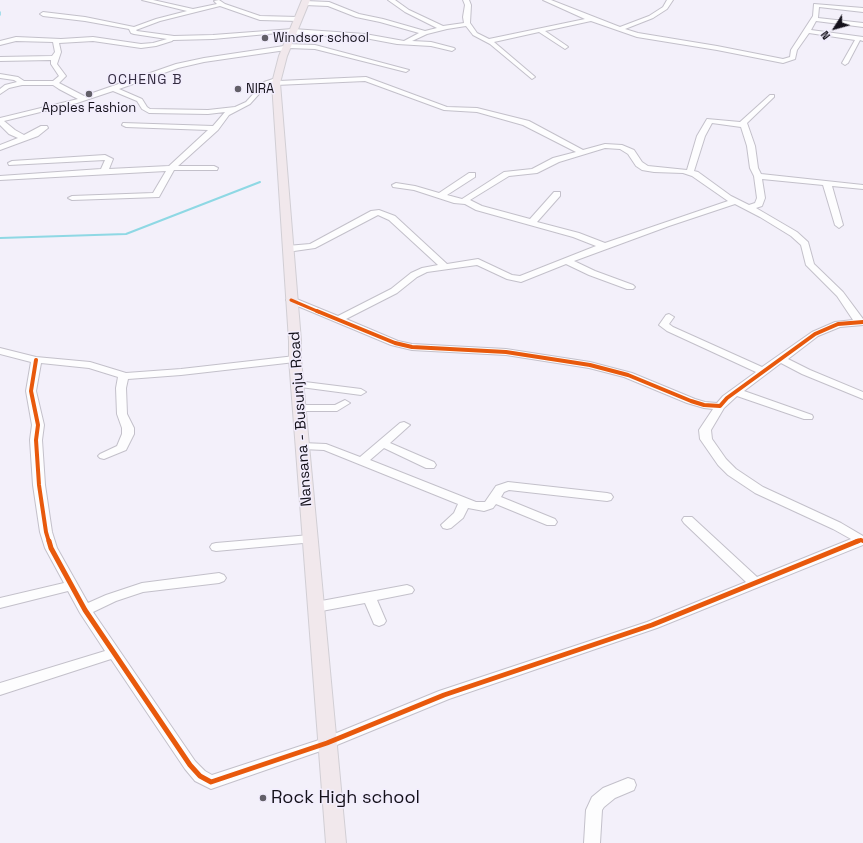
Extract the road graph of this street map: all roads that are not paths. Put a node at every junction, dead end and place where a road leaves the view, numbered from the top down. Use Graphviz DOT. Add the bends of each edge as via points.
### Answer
graph roads {
  1 [pos="145,0"];
  2 [pos="215,0"];
  3 [pos="391,0"];
  4 [pos="466,0"];
  5 [pos="546,0"];
  6 [pos="670,0"];
  7 [pos="306,2"];
  8 [pos="222,4"];
  9 [pos="193,10"];
  10 [pos="863,10"];
  11 [pos="43,14"];
  12 [pos="591,19"];
  13 [pos="814,19"];
  14 [pos="468,24"];
  15 [pos="296,25"];
  16 [pos="863,25"];
  17 [pos="442,28"];
  18 [pos="133,29"];
  19 [pos="620,29"];
  20 [pos="539,30"];
  21 [pos="806,31"];
  22 [pos="425,33"];
  23 [pos="174,38"];
  24 [pos="861,39"];
  25 [pos="56,41"];
  26 [pos="488,41"];
  27 [pos="406,42"];
  28 [pos="0,43"];
  29 [pos="286,47"];
  30 [pos="565,47"];
  31 [pos="400,48"];
  32 [pos="452,49"];
  33 [pos="55,58"];
  34 [pos="0,59"];
  35 [pos="845,63"];
  36 [pos="406,70"];
  37 [pos="0,76"];
  38 [pos="532,77"];
  39 [pos="276,82"];
  40 [pos="22,83"];
  41 [pos="55,83"];
  42 [pos="112,88"];
  43 [pos="0,92"];
  44 [pos="772,96"];
  45 [pos="84,99"];
  46 [pos="233,109"];
  47 [pos="0,120"];
  48 [pos="126,125"];
  49 [pos="743,125"];
  50 [pos="44,128"];
  51 [pos="215,128"];
  52 [pos="24,138"];
  53 [pos="0,148"];
  54 [pos="584,153"];
  55 [pos="12,163"];
  56 [pos="171,168"];
  57 [pos="214,168"];
  58 [pos="104,171"];
  59 [pos="690,172"];
  60 [pos="472,175"];
  61 [pos="758,176"];
  62 [pos="0,178"];
  63 [pos="422,182"];
  64 [pos="827,184"];
  65 [pos="396,185"];
  66 [pos="863,187"];
  67 [pos="415,188"];
  68 [pos="557,194"];
  69 [pos="440,196"];
  70 [pos="72,198"];
  71 [pos="467,202"];
  72 [pos="734,202"];
  73 [pos="749,208"];
  74 [pos="532,222"];
  75 [pos="839,225"];
  76 [pos="604,246"];
  77 [pos="287,249"];
  78 [pos="567,262"];
  79 [pos="444,266"];
  80 [pos="630,288"];
  81 [pos="291,300"];
  82 [pos="669,317"];
  83 [pos="338,320"];
  84 [pos="860,322"];
  85 [pos="0,352"];
  86 [pos="295,359"];
  87 [pos="781,359"];
  88 [pos="36,360"];
  89 [pos="764,372"];
  90 [pos="123,376"];
  91 [pos="297,384"];
  92 [pos="361,392"];
  93 [pos="737,392"];
  94 [pos="863,396"];
  95 [pos="346,403"];
  96 [pos="720,406"];
  97 [pos="299,408"];
  98 [pos="808,417"];
  99 [pos="404,425"];
  100 [pos="382,443"];
  101 [pos="302,446"];
  102 [pos="104,456"];
  103 [pos="362,461"];
  104 [pos="430,465"];
  105 [pos="607,497"];
  106 [pos="494,499"];
  107 [pos="465,503"];
  108 [pos="688,520"];
  109 [pos="551,522"];
  110 [pos="447,525"];
  111 [pos="310,539"];
  112 [pos="862,540"];
  113 [pos="216,547"];
  114 [pos="220,578"];
  115 [pos="755,583"];
  116 [pos="71,586"];
  117 [pos="407,590"];
  118 [pos="369,597"];
  119 [pos="0,603"];
  120 [pos="316,607"];
  121 [pos="85,610"];
  122 [pos="379,621"];
  123 [pos="114,653"];
  124 [pos="0,689"];
  125 [pos="327,743"];
  126 [pos="628,785"];
  127 [pos="336,843"];
  128 [pos="592,843"];
  1 -- 9 [label="street"];
  2 -- 8 [label="street"];
  3 -- 17 [label="street"];
  4 -- 14 [label="street"];
  5 -- 12 [label="street"];
  6 -- 19 [label="street" via="665,8 651,17"];
  7 -- 15 [label="main road, Nansana - Busunju Road"];
  7 -- 22 [label="street" via="329,4 358,16"];
  8 -- 9 [label="street"];
  8 -- 15 [label="street" via="260,18"];
  9 -- 18 [label="street"];
  10 -- 13 [label="street" via="818,5"];
  11 -- 18 [label="street"];
  12 -- 19 [label="street"];
  12 -- 20 [label="street"];
  13 -- 16 [label="street"];
  13 -- 21 [label="street"];
  14 -- 17 [label="street"];
  14 -- 26 [label="street" via="475,34"];
  15 -- 23 [label="street" via="213,38"];
  15 -- 27 [label="street"];
  15 -- 29 [label="main road, Nansana - Busunju Road"];
  17 -- 22 [label="street"];
  18 -- 23 [label="street" via="136,33"];
  19 -- 21 [label="street" via="650,38 783,61 793,58 794,50"];
  20 -- 26 [label="street"];
  20 -- 30 [label="street"];
  21 -- 24 [label="street"];
  22 -- 27 [label="street"];
  23 -- 25 [label="street" via="154,45 141,46 93,39"];
  24 -- 35 [label="street"];
  25 -- 28 [label="street" via="16,39"];
  25 -- 33 [label="street" via="58,50"];
  26 -- 38 [label="street"];
  27 -- 31 [label="street"];
  27 -- 32 [label="street"];
  29 -- 36 [label="street" via="316,47"];
  29 -- 39 [label="main road, Nansana - Busunju Road"];
  29 -- 42 [label="street" via="176,66"];
  33 -- 34 [label="street"];
  33 -- 41 [label="street" via="55,67 63,76"];
  37 -- 40 [label="street" via="16,78"];
  39 -- 46 [label="street" via="266,83 248,103"];
  39 -- 54 [label="street" via="366,79 446,109 477,110 526,123"];
  39 -- 77 [label="main road, Nansana - Busunju Road"];
  40 -- 41 [label="street"];
  40 -- 43 [label="street" via="7,86"];
  41 -- 45 [label="street"];
  42 -- 45 [label="street"];
  42 -- 46 [label="street" via="140,100 144,109 149,110 208,112"];
  44 -- 49 [label="street"];
  45 -- 47 [label="street"];
  46 -- 51 [label="street"];
  47 -- 52 [label="street" via="12,132"];
  48 -- 51 [label="street"];
  49 -- 59 [label="street" via="709,122 700,136"];
  49 -- 61 [label="street"];
  50 -- 52 [label="street"];
  51 -- 56 [label="street"];
  52 -- 53 [label="street"];
  54 -- 59 [label="street" via="605,146 620,146 629,151 645,168"];
  54 -- 71 [label="street" via="556,160 534,171 507,174 467,198"];
  55 -- 58 [label="street" via="106,157 109,158"];
  56 -- 57 [label="street"];
  56 -- 58 [label="street"];
  56 -- 70 [label="street" via="156,195"];
  58 -- 62 [label="street"];
  59 -- 72 [label="street"];
  60 -- 69 [label="street"];
  61 -- 64 [label="street"];
  61 -- 73 [label="street" via="761,198 759,204"];
  63 -- 67 [label="street"];
  64 -- 66 [label="street"];
  64 -- 75 [label="street"];
  65 -- 67 [label="street"];
  67 -- 69 [label="street"];
  68 -- 74 [label="street"];
  69 -- 71 [label="street"];
  71 -- 74 [label="street" via="476,207"];
  72 -- 73 [label="street"];
  72 -- 76 [label="street"];
  73 -- 84 [label="street" via="801,240 807,247 810,265 840,294"];
  74 -- 76 [label="street"];
  76 -- 78 [label="street"];
  77 -- 79 [label="street" via="312,246 374,212 392,218"];
  77 -- 81 [label="main road, Nansana - Busunju Road"];
  78 -- 79 [label="street" via="531,276 515,279 481,262"];
  78 -- 80 [label="street"];
  79 -- 83 [label="street" via="414,275 394,291"];
  81 -- 83 [label="street"];
  81 -- 86 [label="main road, Nansana - Busunju Road"];
  82 -- 89 [label="street" via="664,325 670,329"];
  83 -- 96 [label="street" via="412,347 506,352 603,368 691,401"];
  84 -- 87 [label="street" via="828,327"];
  85 -- 88 [label="street"];
  86 -- 90 [label="street"];
  86 -- 91 [label="main road, Nansana - Busunju Road"];
  87 -- 89 [label="street"];
  87 -- 94 [label="street"];
  88 -- 90 [label="street" via="90,365"];
  88 -- 116 [label="street" via="30,391 36,414 42,506 51,548"];
  89 -- 93 [label="street"];
  90 -- 102 [label="street" via="122,414 128,434 122,448"];
  91 -- 92 [label="street"];
  91 -- 97 [label="main road, Nansana - Busunju Road"];
  93 -- 96 [label="street"];
  93 -- 98 [label="street"];
  95 -- 97 [label="street" via="336,408"];
  96 -- 112 [label="street" via="705,430 706,440 732,472 759,490"];
  97 -- 101 [label="main road, Nansana - Busunju Road"];
  99 -- 100 [label="street"];
  100 -- 103 [label="street"];
  100 -- 104 [label="street"];
  101 -- 103 [label="street" via="326,447"];
  101 -- 111 [label="main road, Nansana - Busunju Road"];
  103 -- 107 [label="street"];
  105 -- 106 [label="street" via="508,486 500,489"];
  106 -- 107 [label="street" via="484,507"];
  106 -- 109 [label="street"];
  107 -- 110 [label="street" via="459,515"];
  108 -- 115 [label="street"];
  111 -- 113 [label="street"];
  111 -- 120 [label="main road, Nansana - Busunju Road"];
  112 -- 115 [label="street"];
  114 -- 121 [label="street" via="142,588"];
  115 -- 125 [label="street" via="652,624 444,695"];
  116 -- 119 [label="street"];
  116 -- 121 [label="street"];
  117 -- 118 [label="street"];
  118 -- 120 [label="street"];
  118 -- 122 [label="street"];
  120 -- 125 [label="main road, Nansana - Busunju Road"];
  121 -- 123 [label="street"];
  123 -- 124 [label="street"];
  123 -- 125 [label="street" via="190,765 200,776 211,782"];
  125 -- 127 [label="main road, Nansana - Busunju Road"];
  126 -- 128 [label="street" via="609,793 598,802 594,810"];
}
